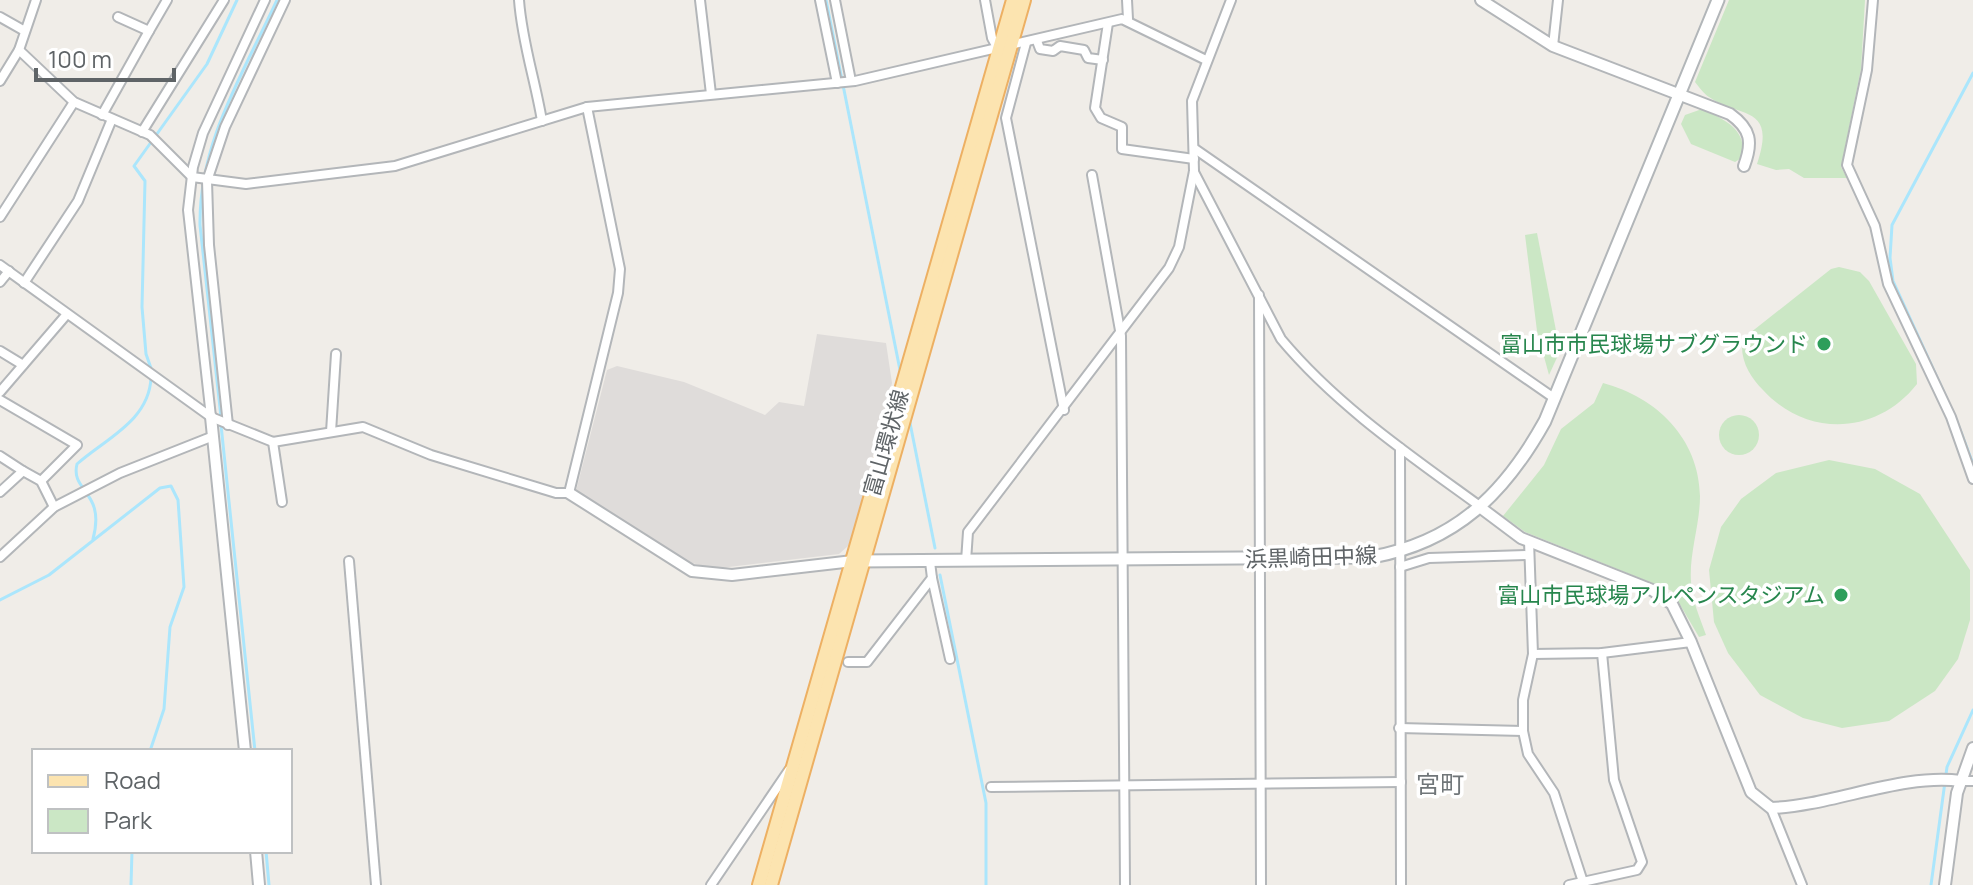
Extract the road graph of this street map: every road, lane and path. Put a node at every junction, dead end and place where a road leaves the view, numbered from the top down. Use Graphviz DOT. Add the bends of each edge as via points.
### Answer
graph roads {
  1 [pos="36,0"];
  2 [pos="167,0"];
  3 [pos="224,0"];
  4 [pos="265,0"];
  5 [pos="285,0"];
  6 [pos="519,0"];
  7 [pos="700,0"];
  8 [pos="820,0"];
  9 [pos="835,0"];
  10 [pos="985,0"];
  11 [pos="1013,0"];
  12 [pos="1024,0"];
  13 [pos="1127,0"];
  14 [pos="1231,0"];
  15 [pos="1481,0"];
  16 [pos="1558,0"];
  17 [pos="1718,0"];
  18 [pos="1873,0"];
  19 [pos="0,17"];
  20 [pos="118,17"];
  21 [pos="1128,19"];
  22 [pos="1108,23"];
  23 [pos="23,30"];
  24 [pos="149,31"];
  25 [pos="1037,41"];
  26 [pos="1026,43"];
  27 [pos="1553,46"];
  28 [pos="1004,49"];
  29 [pos="19,50"];
  30 [pos="1103,60"];
  31 [pos="1206,60"];
  32 [pos="0,81"];
  33 [pos="851,81"];
  34 [pos="837,83"];
  35 [pos="711,94"];
  36 [pos="1679,94"];
  37 [pos="74,102"];
  38 [pos="587,107"];
  39 [pos="102,115"];
  40 [pos="112,119"];
  41 [pos="542,121"];
  42 [pos="142,132"];
  43 [pos="1195,154"];
  44 [pos="1744,166"];
  45 [pos="1194,171"];
  46 [pos="1092,175"];
  47 [pos="192,177"];
  48 [pos="207,181"];
  49 [pos="0,217"];
  50 [pos="0,265"];
  51 [pos="9,271"];
  52 [pos="0,282"];
  53 [pos="24,283"];
  54 [pos="1259,295"];
  55 [pos="67,314"];
  56 [pos="1121,336"];
  57 [pos="0,351"];
  58 [pos="336,354"];
  59 [pos="23,365"];
  60 [pos="0,392"];
  61 [pos="1554,398"];
  62 [pos="0,400"];
  63 [pos="1064,410"];
  64 [pos="211,417"];
  65 [pos="228,425"];
  66 [pos="331,432"];
  67 [pos="211,437"];
  68 [pos="273,442"];
  69 [pos="1400,448"];
  70 [pos="0,456"];
  71 [pos="23,471"];
  72 [pos="1973,479"];
  73 [pos="41,481"];
  74 [pos="0,492"];
  75 [pos="569,493"];
  76 [pos="282,502"];
  77 [pos="54,507"];
  78 [pos="1481,508"];
  79 [pos="1529,541"];
  80 [pos="1399,552"];
  81 [pos="1529,555"];
  82 [pos="0,557"];
  83 [pos="1259,559"];
  84 [pos="1123,560"];
  85 [pos="349,561"];
  86 [pos="858,561"];
  87 [pos="966,561"];
  88 [pos="930,562"];
  89 [pos="1400,567"];
  90 [pos="932,578"];
  91 [pos="1691,642"];
  92 [pos="1602,653"];
  93 [pos="1533,654"];
  94 [pos="950,659"];
  95 [pos="848,662"];
  96 [pos="1399,728"];
  97 [pos="1523,731"];
  98 [pos="1973,748"];
  99 [pos="245,749"];
  100 [pos="794,763"];
  101 [pos="1961,781"];
  102 [pos="1973,781"];
  103 [pos="1401,782"];
  104 [pos="1261,785"];
  105 [pos="991,787"];
  106 [pos="1123,788"];
  107 [pos="1771,808"];
  108 [pos="256,853"];
  109 [pos="1583,883"];
  110 [pos="259,885"];
  111 [pos="376,885"];
  112 [pos="711,885"];
  113 [pos="759,885"];
  114 [pos="771,885"];
  115 [pos="1125,885"];
  116 [pos="1261,885"];
  117 [pos="1401,885"];
  118 [pos="1569,885"];
  119 [pos="1802,885"];
  120 [pos="1945,885"];
  1 -- 23 [label="street"];
  2 -- 24 [label="street"];
  3 -- 42 [label="street"];
  4 -- 47 [label="street" via="203,133"];
  5 -- 48 [label="street" via="225,127"];
  6 -- 41 [label="street" via="522,43"];
  7 -- 35 [label="street"];
  8 -- 34 [label="street"];
  9 -- 33 [label="street"];
  10 -- 28 [label="street" via="992,38"];
  11 -- 28 [label="main road, 富山環状線"];
  12 -- 28 [label="main road, 富山環状線"];
  13 -- 21 [label="street"];
  14 -- 31 [label="street"];
  15 -- 27 [label="street"];
  16 -- 27 [label="street"];
  17 -- 36 [label="main road, 浜黒崎田中線"];
  18 -- 72 [label="street" via="1867,70 1847,165 1875,226 1888,284 1951,417"];
  19 -- 23 [label="street"];
  20 -- 24 [label="street"];
  21 -- 22 [label="street"];
  21 -- 31 [label="street"];
  22 -- 25 [label="street"];
  22 -- 30 [label="street"];
  23 -- 29 [label="street"];
  24 -- 39 [label="street"];
  25 -- 26 [label="street"];
  25 -- 30 [label="street" via="1040,49 1084,50 1088,58"];
  26 -- 28 [label="street"];
  26 -- 63 [label="street" via="1006,118"];
  27 -- 36 [label="street"];
  28 -- 33 [label="street"];
  28 -- 86 [label="main road, 富山環状線"];
  29 -- 32 [label="street"];
  29 -- 37 [label="street"];
  30 -- 43 [label="street" via="1095,108 1101,118 1122,127 1122,149"];
  31 -- 43 [label="street" via="1192,101"];
  33 -- 34 [label="street"];
  34 -- 35 [label="street"];
  35 -- 38 [label="street"];
  36 -- 44 [label="street" via="1744,124 1750,136"];
  36 -- 61 [label="main road, 浜黒崎田中線"];
  37 -- 39 [label="street"];
  37 -- 49 [label="street"];
  38 -- 41 [label="street"];
  38 -- 75 [label="street" via="620,269"];
  39 -- 40 [label="street"];
  40 -- 42 [label="street"];
  40 -- 53 [label="street" via="78,201"];
  41 -- 48 [label="street" via="395,166 246,184"];
  42 -- 47 [label="street"];
  43 -- 45 [label="street"];
  43 -- 61 [label="street"];
  45 -- 54 [label="street"];
  45 -- 56 [label="street" via="1179,247 1160,284"];
  46 -- 56 [label="street"];
  47 -- 48 [label="street"];
  47 -- 64 [label="street" via="188,210"];
  48 -- 65 [label="street"];
  50 -- 51 [label="street"];
  51 -- 52 [label="street"];
  51 -- 53 [label="street"];
  53 -- 55 [label="street"];
  54 -- 69 [label="street" via="1281,339 1301,362"];
  54 -- 83 [label="street"];
  55 -- 59 [label="street"];
  55 -- 64 [label="street"];
  56 -- 63 [label="street"];
  56 -- 84 [label="street"];
  57 -- 59 [label="street"];
  58 -- 66 [label="street"];
  59 -- 60 [label="street"];
  61 -- 78 [label="main road, 浜黒崎田中線" via="1525,459"];
  62 -- 73 [label="street" via="77,445"];
  63 -- 87 [label="street" via="968,532"];
  64 -- 65 [label="street"];
  64 -- 67 [label="street"];
  65 -- 68 [label="street"];
  66 -- 68 [label="street"];
  66 -- 75 [label="street" via="363,427 431,455"];
  67 -- 77 [label="street" via="120,473"];
  67 -- 99 [label="street"];
  68 -- 76 [label="street"];
  69 -- 78 [label="street"];
  69 -- 80 [label="street"];
  70 -- 71 [label="street"];
  71 -- 73 [label="street"];
  71 -- 74 [label="street"];
  73 -- 77 [label="street"];
  75 -- 86 [label="street" via="692,571 732,575"];
  77 -- 82 [label="street"];
  78 -- 79 [label="street"];
  78 -- 80 [label="main road, 浜黒崎田中線"];
  79 -- 81 [label="street"];
  79 -- 91 [label="street" via="1665,598"];
  80 -- 83 [label="main road, 浜黒崎田中線"];
  80 -- 89 [label="street"];
  81 -- 89 [label="street" via="1429,558"];
  81 -- 93 [label="street"];
  83 -- 84 [label="main road, 浜黒崎田中線"];
  83 -- 104 [label="street"];
  84 -- 87 [label="main road, 浜黒崎田中線"];
  84 -- 106 [label="street"];
  85 -- 111 [label="street"];
  86 -- 88 [label="main road, 浜黒崎田中線"];
  86 -- 100 [label="main road, 富山環状線"];
  86 -- 114 [label="main road, 富山環状線"];
  87 -- 88 [label="main road, 浜黒崎田中線"];
  88 -- 90 [label="street"];
  89 -- 96 [label="street"];
  90 -- 94 [label="street"];
  90 -- 95 [label="street" via="867,662"];
  91 -- 92 [label="street"];
  91 -- 107 [label="street" via="1751,792"];
  92 -- 93 [label="street"];
  92 -- 109 [label="street" via="1614,780 1642,862 1637,870"];
  93 -- 97 [label="street"];
  96 -- 97 [label="street"];
  96 -- 103 [label="street"];
  97 -- 109 [label="street" via="1528,754 1554,793"];
  98 -- 101 [label="street"];
  100 -- 112 [label="street"];
  100 -- 113 [label="main road, 富山環状線"];
  101 -- 102 [label="street"];
  101 -- 107 [label="street" via="1940,779"];
  101 -- 120 [label="street"];
  103 -- 104 [label="street"];
  103 -- 117 [label="street"];
  104 -- 106 [label="street"];
  104 -- 116 [label="street"];
  105 -- 106 [label="street"];
  106 -- 115 [label="street"];
  107 -- 119 [label="street"];
  108 -- 110 [label="street"];
  109 -- 118 [label="street"];
}
